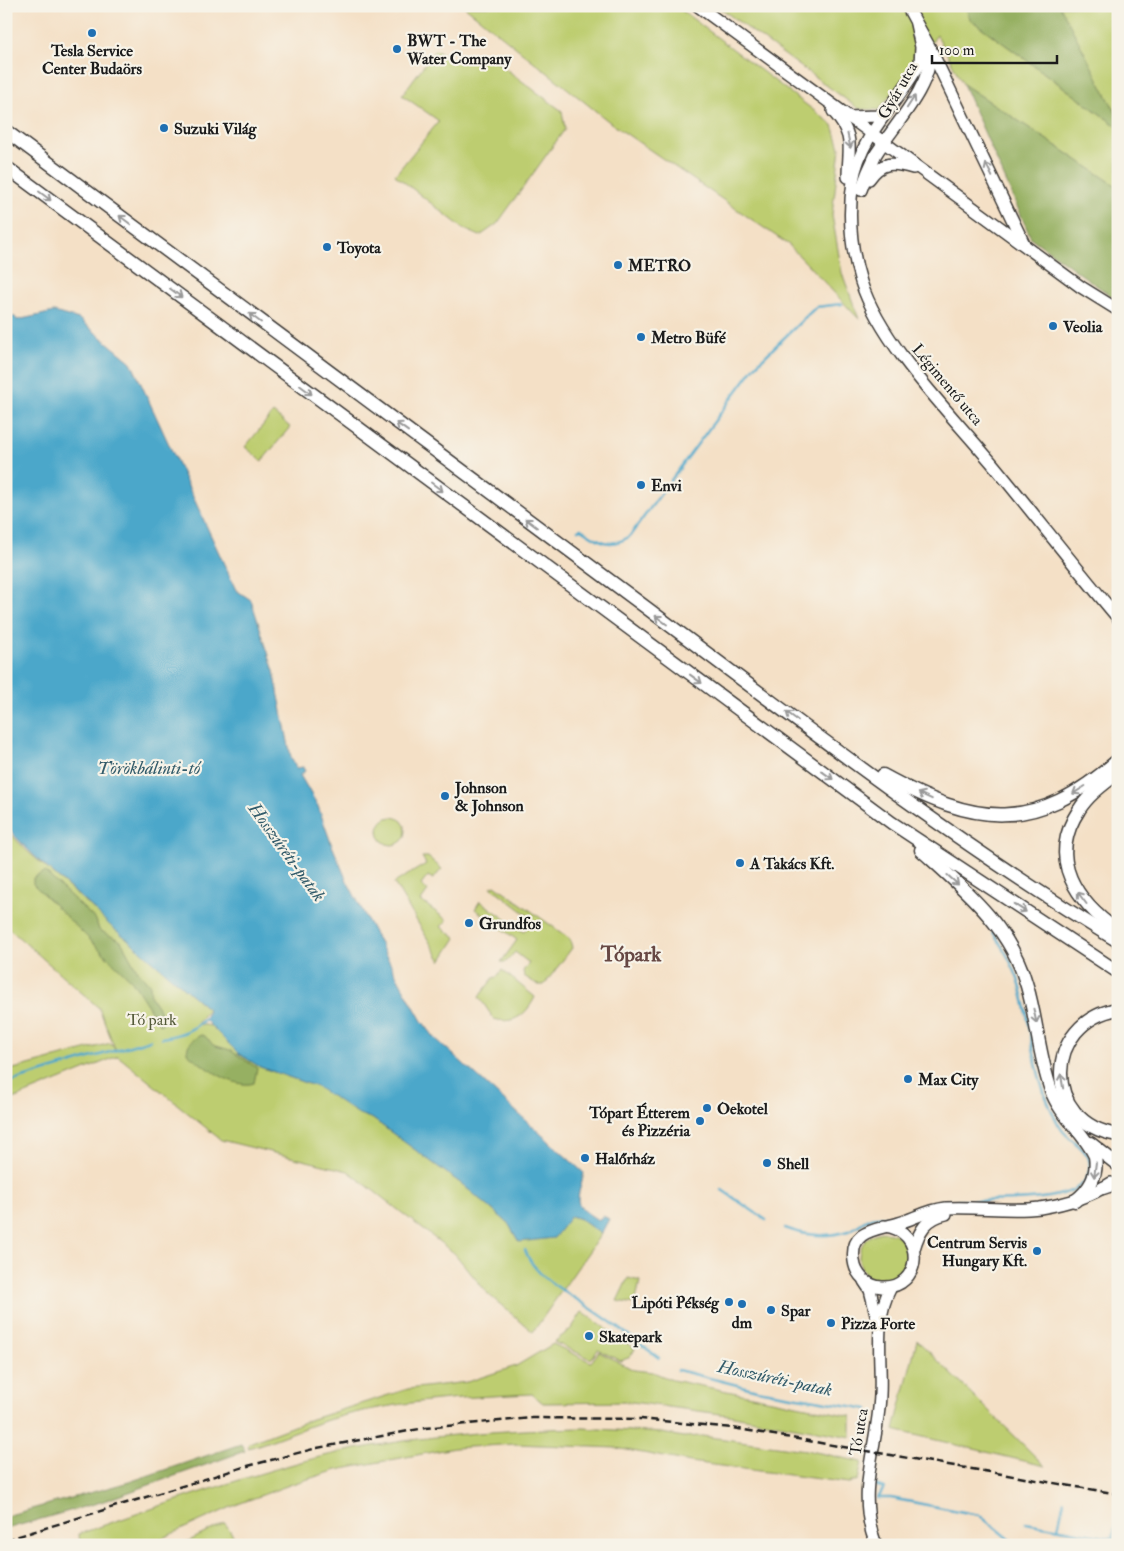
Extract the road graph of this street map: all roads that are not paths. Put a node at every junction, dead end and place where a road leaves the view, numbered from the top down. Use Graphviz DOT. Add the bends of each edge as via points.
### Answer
graph roads {
  1 [pos="698,6"];
  2 [pos="907,6"];
  3 [pos="916,24"];
  4 [pos="930,48"];
  5 [pos="824,100"];
  6 [pos="889,109"];
  7 [pos="848,117"];
  8 [pos="6,131"];
  9 [pos="872,134"];
  10 [pos="884,143"];
  11 [pos="6,167"];
  12 [pos="919,169"];
  13 [pos="861,190"];
  14 [pos="1003,200"];
  15 [pos="987,217"];
  16 [pos="850,224"];
  17 [pos="1025,246"];
  18 [pos="1118,310"];
  19 [pos="1118,618"];
  20 [pos="831,746"];
  21 [pos="1118,760"];
  22 [pos="1118,773"];
  23 [pos="892,823"];
  24 [pos="1118,931"];
  25 [pos="1118,941"];
  26 [pos="1118,972"];
  27 [pos="1118,1009"];
  28 [pos="1118,1135"];
  29 [pos="1082,1137"];
  30 [pos="1118,1165"];
  31 [pos="1118,1181"];
  32 [pos="1103,1188"];
  33 [pos="1075,1201"];
  34 [pos="970,1210"];
  35 [pos="884,1226"];
  36 [pos="914,1249"];
  37 [pos="863,1280"];
  38 [pos="891,1287"];
  39 [pos="879,1324"];
  40 [pos="876,1544"];
  1 -- 5 [label="main road"];
  2 -- 3 [label="main road, Gyár utca"];
  3 -- 4 [label="main road, Gyár utca"];
  3 -- 6 [label="main road, Gyár utca" via="921,48 920,63"];
  10 -- 4 [label="main road, Gyár utca, one-way" via="928,75"];
  14 -- 4 [label="main road, one-way"];
  5 -- 7 [label="main road"];
  5 -- 16 [label="main road, one-way" via="841,120 850,145"];
  6 -- 7 [label="main road" via="878,116"];
  6 -- 9 [label="main road, Gyár utca"];
  7 -- 9 [label="main road"];
  20 -- 8 [label="highway, one-way"];
  9 -- 10 [label="main road"];
  9 -- 16 [label="main road, Légimentő utca" via="860,155 853,181"];
  10 -- 12 [label="main road"];
  10 -- 13 [label="main road"];
  11 -- 23 [label="highway, one-way"];
  12 -- 13 [label="main road" via="886,164 875,170"];
  12 -- 15 [label="main road"];
  13 -- 16 [label="main road"];
  14 -- 15 [label="main road"];
  14 -- 17 [label="main road"];
  15 -- 17 [label="main road"];
  16 -- 19 [label="main road, Légimentő utca" via="861,283 882,326 903,357"];
  17 -- 18 [label="main road"];
  21 -- 20 [label="highway, one-way" via="1091,782 1055,803 1025,812 992,815 942,804"];
  20 -- 25 [label="highway" via="987,858"];
  24 -- 22 [label="highway, one-way" via="1079,895 1068,874 1066,860 1070,829 1079,810"];
  23 -- 26 [label="highway, one-way"];
  23 -- 29 [label="highway, one-way" via="972,896 1007,940 1027,984 1051,1090 1066,1118"];
  28 -- 27 [label="highway, one-way" via="1092,1127 1074,1112 1065,1097 1060,1070 1066,1048 1076,1031 1095,1016"];
  29 -- 30 [label="highway"];
  29 -- 33 [label="highway, one-way" via="1095,1156 1096,1169 1089,1188"];
  31 -- 32 [label="highway"];
  32 -- 33 [label="main road"];
  33 -- 34 [label="main road" via="1034,1209"];
  34 -- 35 [label="main road" via="932,1210"];
  34 -- 36 [label="main road" via="937,1216 929,1221 920,1230"];
  35 -- 36 [label="main road" via="901,1231"];
  35 -- 37 [label="main road" via="867,1231 856,1244 854,1262"];
  36 -- 38 [label="main road" via="911,1273"];
  37 -- 38 [label="main road" via="876,1287"];
  37 -- 39 [label="main road, Tó utca" via="870,1290"];
  38 -- 39 [label="main road, Tó utca" via="883,1303"];
  39 -- 40 [label="main road, Tó utca" via="880,1396 866,1490 866,1511"];
}
